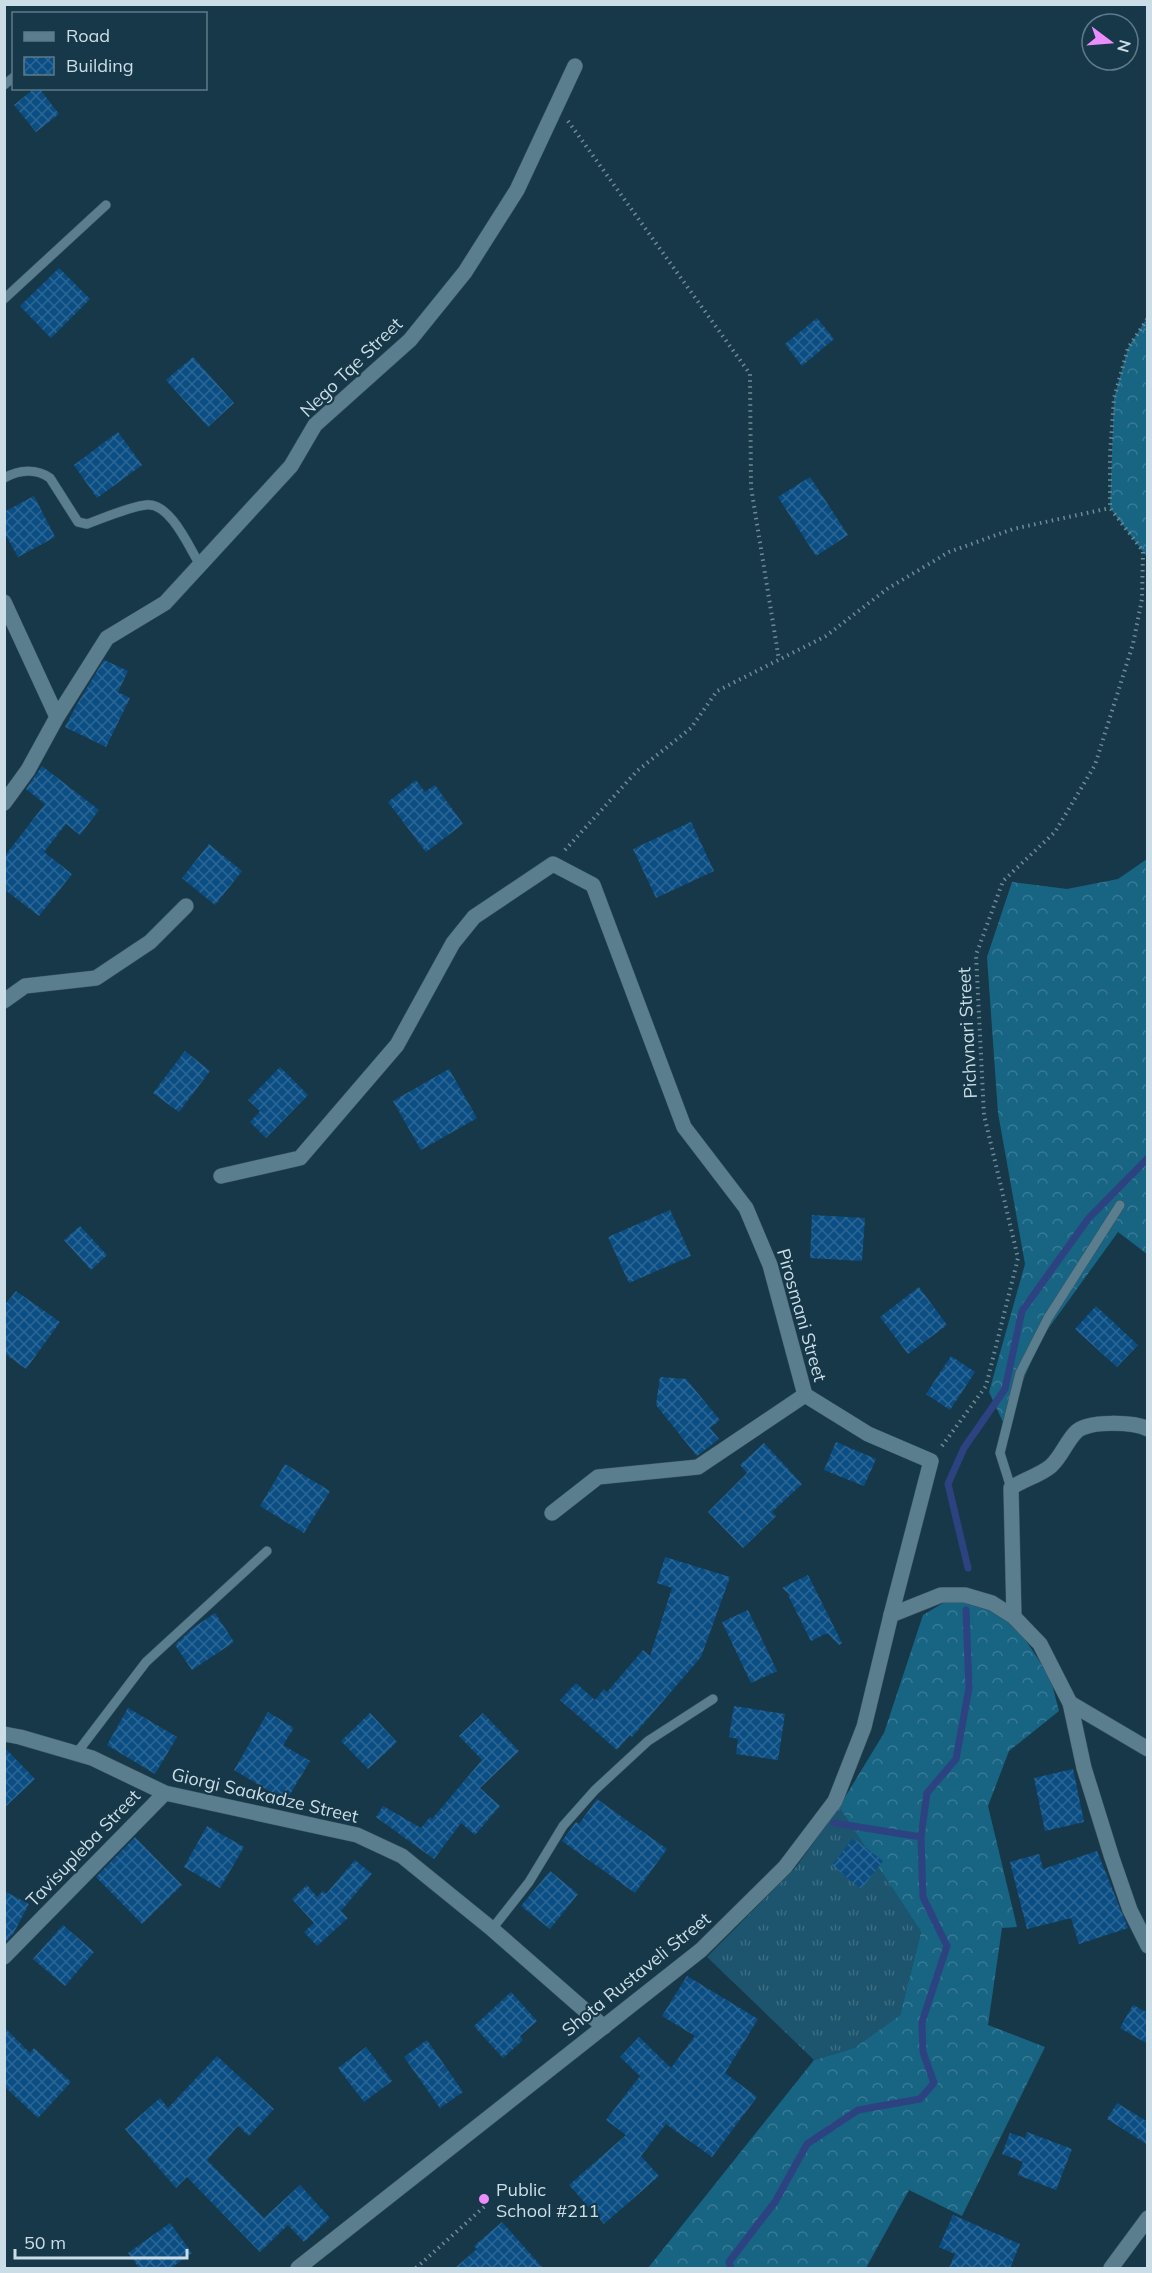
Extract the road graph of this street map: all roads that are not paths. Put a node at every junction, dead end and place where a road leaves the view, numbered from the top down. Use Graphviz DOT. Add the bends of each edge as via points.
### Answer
graph roads {
  1 [pos="575,66"];
  2 [pos="106,205"];
  3 [pos="4,299"];
  4 [pos="4,478"];
  5 [pos="200,565"];
  6 [pos="4,602"];
  7 [pos="57,717"];
  8 [pos="4,803"];
  9 [pos="186,906"];
  10 [pos="4,1001"];
  11 [pos="221,1176"];
  12 [pos="1120,1205"];
  13 [pos="805,1395"];
  14 [pos="1148,1429"];
  15 [pos="1011,1488"];
  16 [pos="552,1513"];
  17 [pos="267,1551"];
  18 [pos="891,1615"];
  19 [pos="1014,1617"];
  20 [pos="713,1699"];
  21 [pos="1070,1702"];
  22 [pos="4,1734"];
  23 [pos="1148,1749"];
  24 [pos="76,1754"];
  25 [pos="165,1793"];
  26 [pos="492,1929"];
  27 [pos="1148,1946"];
  28 [pos="4,1957"];
  29 [pos="604,2027"];
  30 [pos="1148,2218"];
  31 [pos="298,2268"];
  32 [pos="1112,2268"];
  1 -- 5 [label="street, Nego Tqe Street" via="517,190 465,272 410,340 315,425 291,466"];
  2 -- 3 [label="lane"];
  4 -- 5 [label="lane" via="43,473 78,522 87,524 147,504 162,508"];
  5 -- 7 [label="street, Nego Tqe Street" via="165,603 107,638"];
  6 -- 7 [label="street"];
  7 -- 8 [label="street, Nego Tqe Street" via="28,770"];
  9 -- 10 [label="street" via="150,942 96,978 25,986"];
  11 -- 13 [label="street, Pirosmani Street" via="300,1158 397,1045 453,943 474,917 553,864 593,885 684,1127 746,1208 770,1265"];
  12 -- 15 [label="lane" via="1048,1318 1020,1373 1000,1454"];
  13 -- 16 [label="street" via="698,1467 598,1477"];
  13 -- 18 [label="street, Pirosmani Street" via="868,1434 931,1461"];
  14 -- 15 [label="street" via="1127,1424 1077,1430 1053,1464"];
  15 -- 19 [label="street"];
  17 -- 24 [label="lane" via="146,1662"];
  18 -- 19 [label="street" via="941,1595 965,1595 992,1603"];
  18 -- 29 [label="street, Shota Rustaveli Street" via="864,1727 835,1801 785,1867 701,1950"];
  19 -- 21 [label="street" via="1040,1644"];
  20 -- 26 [label="lane" via="648,1741 595,1790 563,1826 529,1882"];
  21 -- 23 [label="street"];
  21 -- 27 [label="street" via="1084,1768 1112,1858 1130,1910"];
  22 -- 24 [label="street, Giorgi Saakadze Street"];
  24 -- 25 [label="street, Giorgi Saakadze Street"];
  25 -- 26 [label="street, Giorgi Saakadze Street" via="357,1835 402,1856"];
  25 -- 28 [label="street, Tavisupleba Street"];
  26 -- 29 [label="street, Giorgi Saakadze Street"];
  29 -- 31 [label="street, Shota Rustaveli Street"];
  30 -- 32 [label="street"];
}
